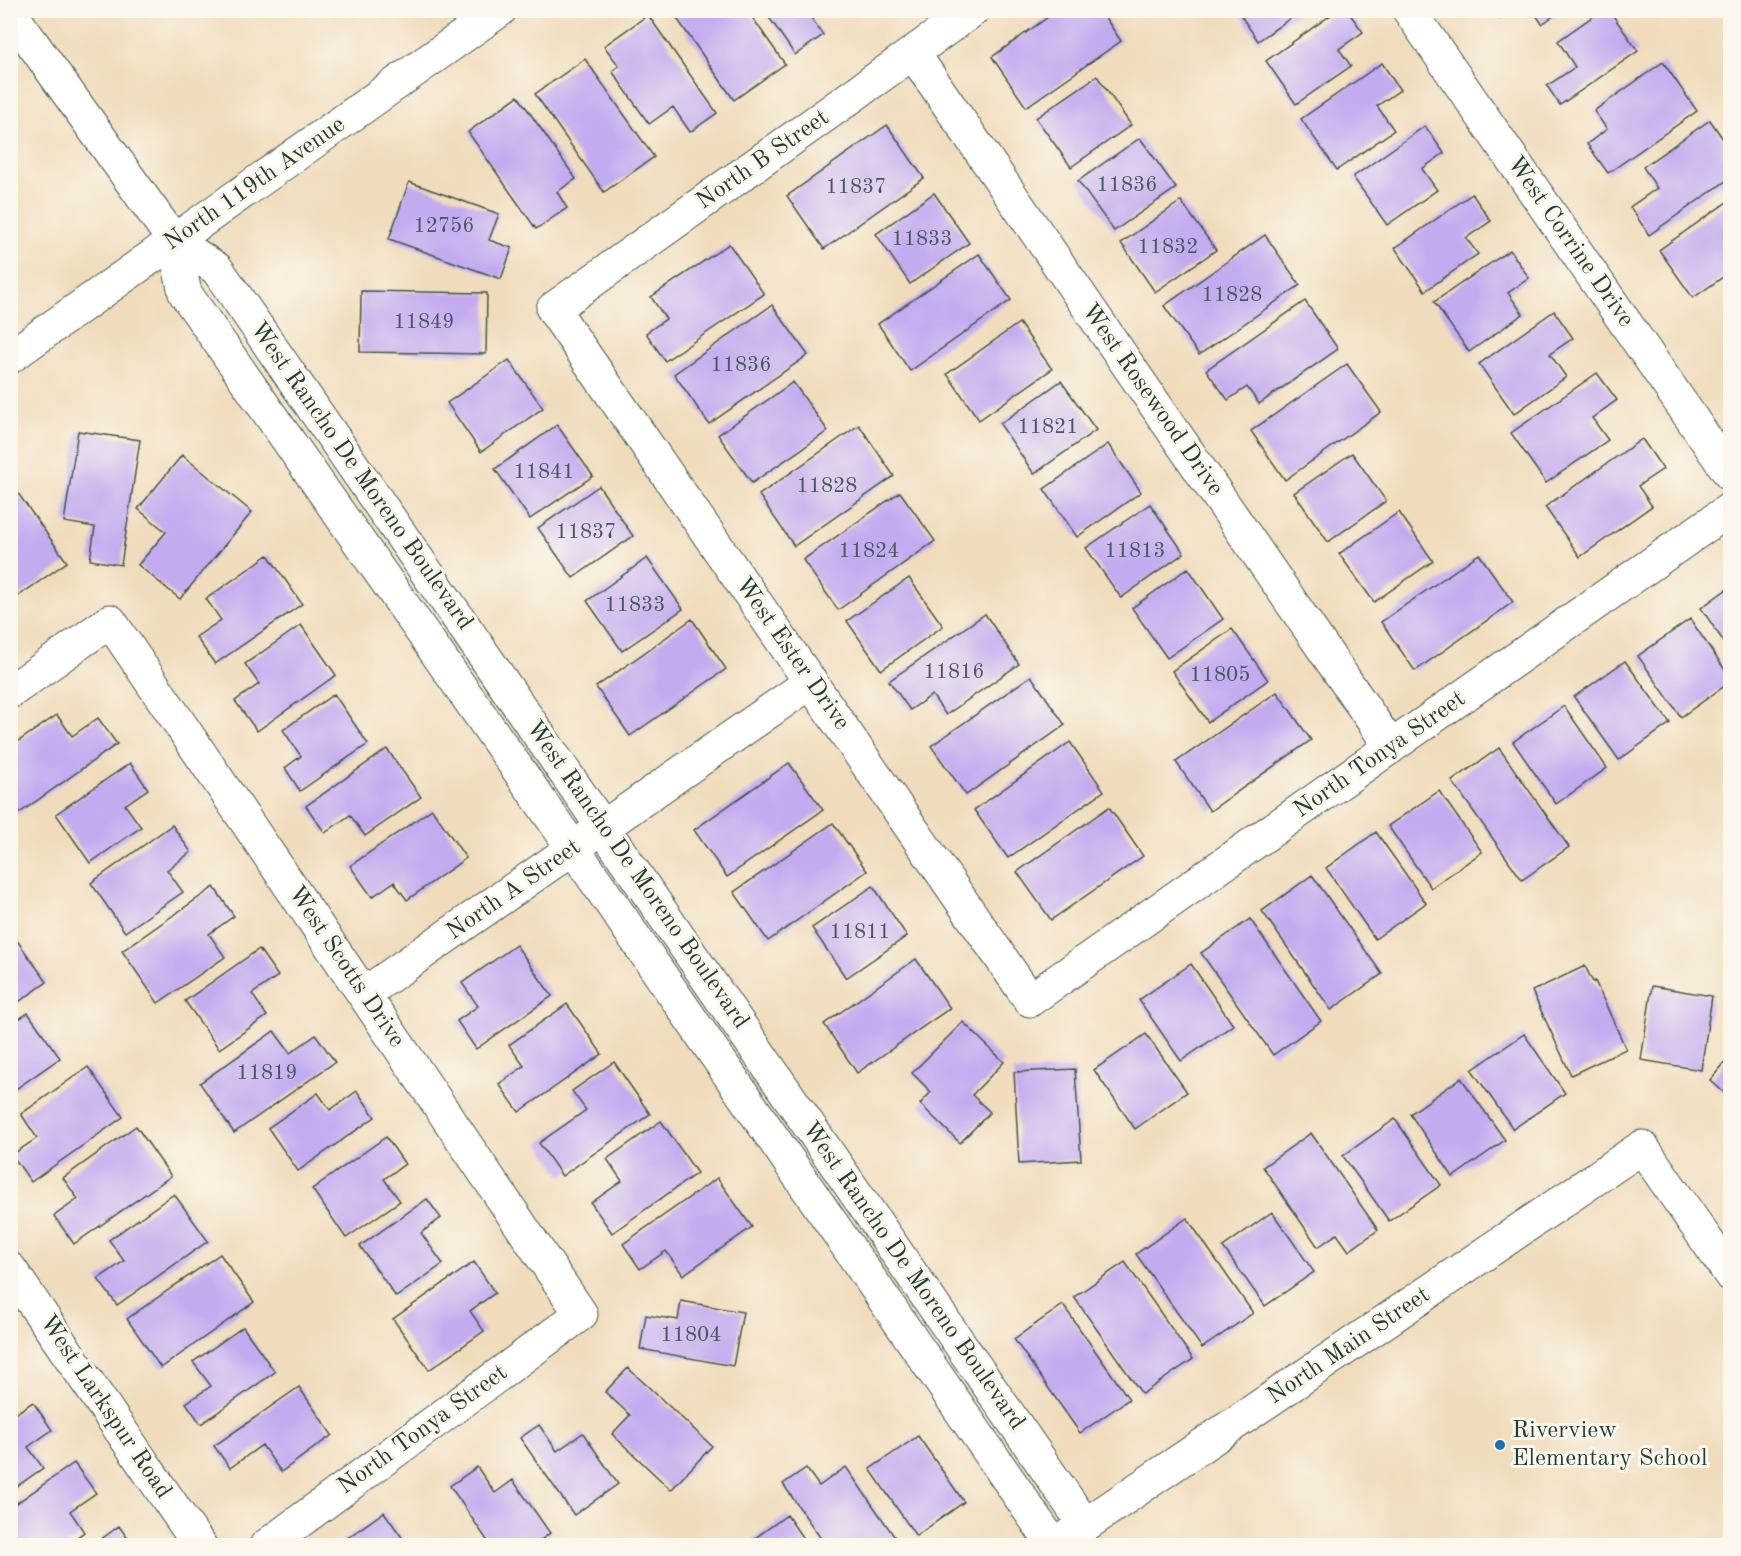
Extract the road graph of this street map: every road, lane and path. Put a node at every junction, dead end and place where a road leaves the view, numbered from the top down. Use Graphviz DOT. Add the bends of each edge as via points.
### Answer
graph roads {
  1 [pos="500,10"];
  2 [pos="973,10"];
  3 [pos="1409,10"];
  4 [pos="10,12"];
  5 [pos="913,53"];
  6 [pos="174,241"];
  7 [pos="553,309"];
  8 [pos="10,357"];
  9 [pos="1731,474"];
  10 [pos="1731,509"];
  11 [pos="812,682"];
  12 [pos="10,692"];
  13 [pos="1391,747"];
  14 [pos="604,827"];
  15 [pos="573,849"];
  16 [pos="364,994"];
  17 [pos="1030,1000"];
  18 [pos="10,1269"];
  19 [pos="1731,1274"];
  20 [pos="581,1314"];
  21 [pos="1084,1525"];
  22 [pos="200,1545"];
  23 [pos="266,1545"];
  24 [pos="1055,1545"];
  1 -- 6 [label="street, North 119th Avenue"];
  2 -- 5 [label="street, North B Street"];
  3 -- 9 [label="street, West Corrine Drive"];
  4 -- 6 [label="street, West Rancho De Moreno Boulevard"];
  5 -- 7 [label="street, North B Street"];
  5 -- 13 [label="street, West Rosewood Drive"];
  6 -- 8 [label="street, North 119th Avenue"];
  6 -- 14 [label="street, West Rancho De Moreno Boulevard" via="217,269"];
  6 -- 15 [label="street, West Rancho De Moreno Boulevard" via="185,293"];
  7 -- 11 [label="street, West Ester Drive"];
  10 -- 13 [label="street, North Tonya Street"];
  11 -- 14 [label="street, North A Street"];
  11 -- 17 [label="street, West Ester Drive"];
  12 -- 16 [label="street, West Scotts Drive" via="110,621"];
  13 -- 17 [label="street, North Tonya Street"];
  14 -- 15 [label="street, North A Street"];
  14 -- 21 [label="street, West Rancho De Moreno Boulevard"];
  15 -- 16 [label="street, North A Street"];
  15 -- 24 [label="street, West Rancho De Moreno Boulevard"];
  16 -- 20 [label="street, West Scotts Drive"];
  18 -- 22 [label="street, West Larkspur Road"];
  19 -- 21 [label="street, North Main Street" via="1642,1148"];
  20 -- 23 [label="street, North Tonya Street"];
  21 -- 24 [label="street, North Main Street"];
}
